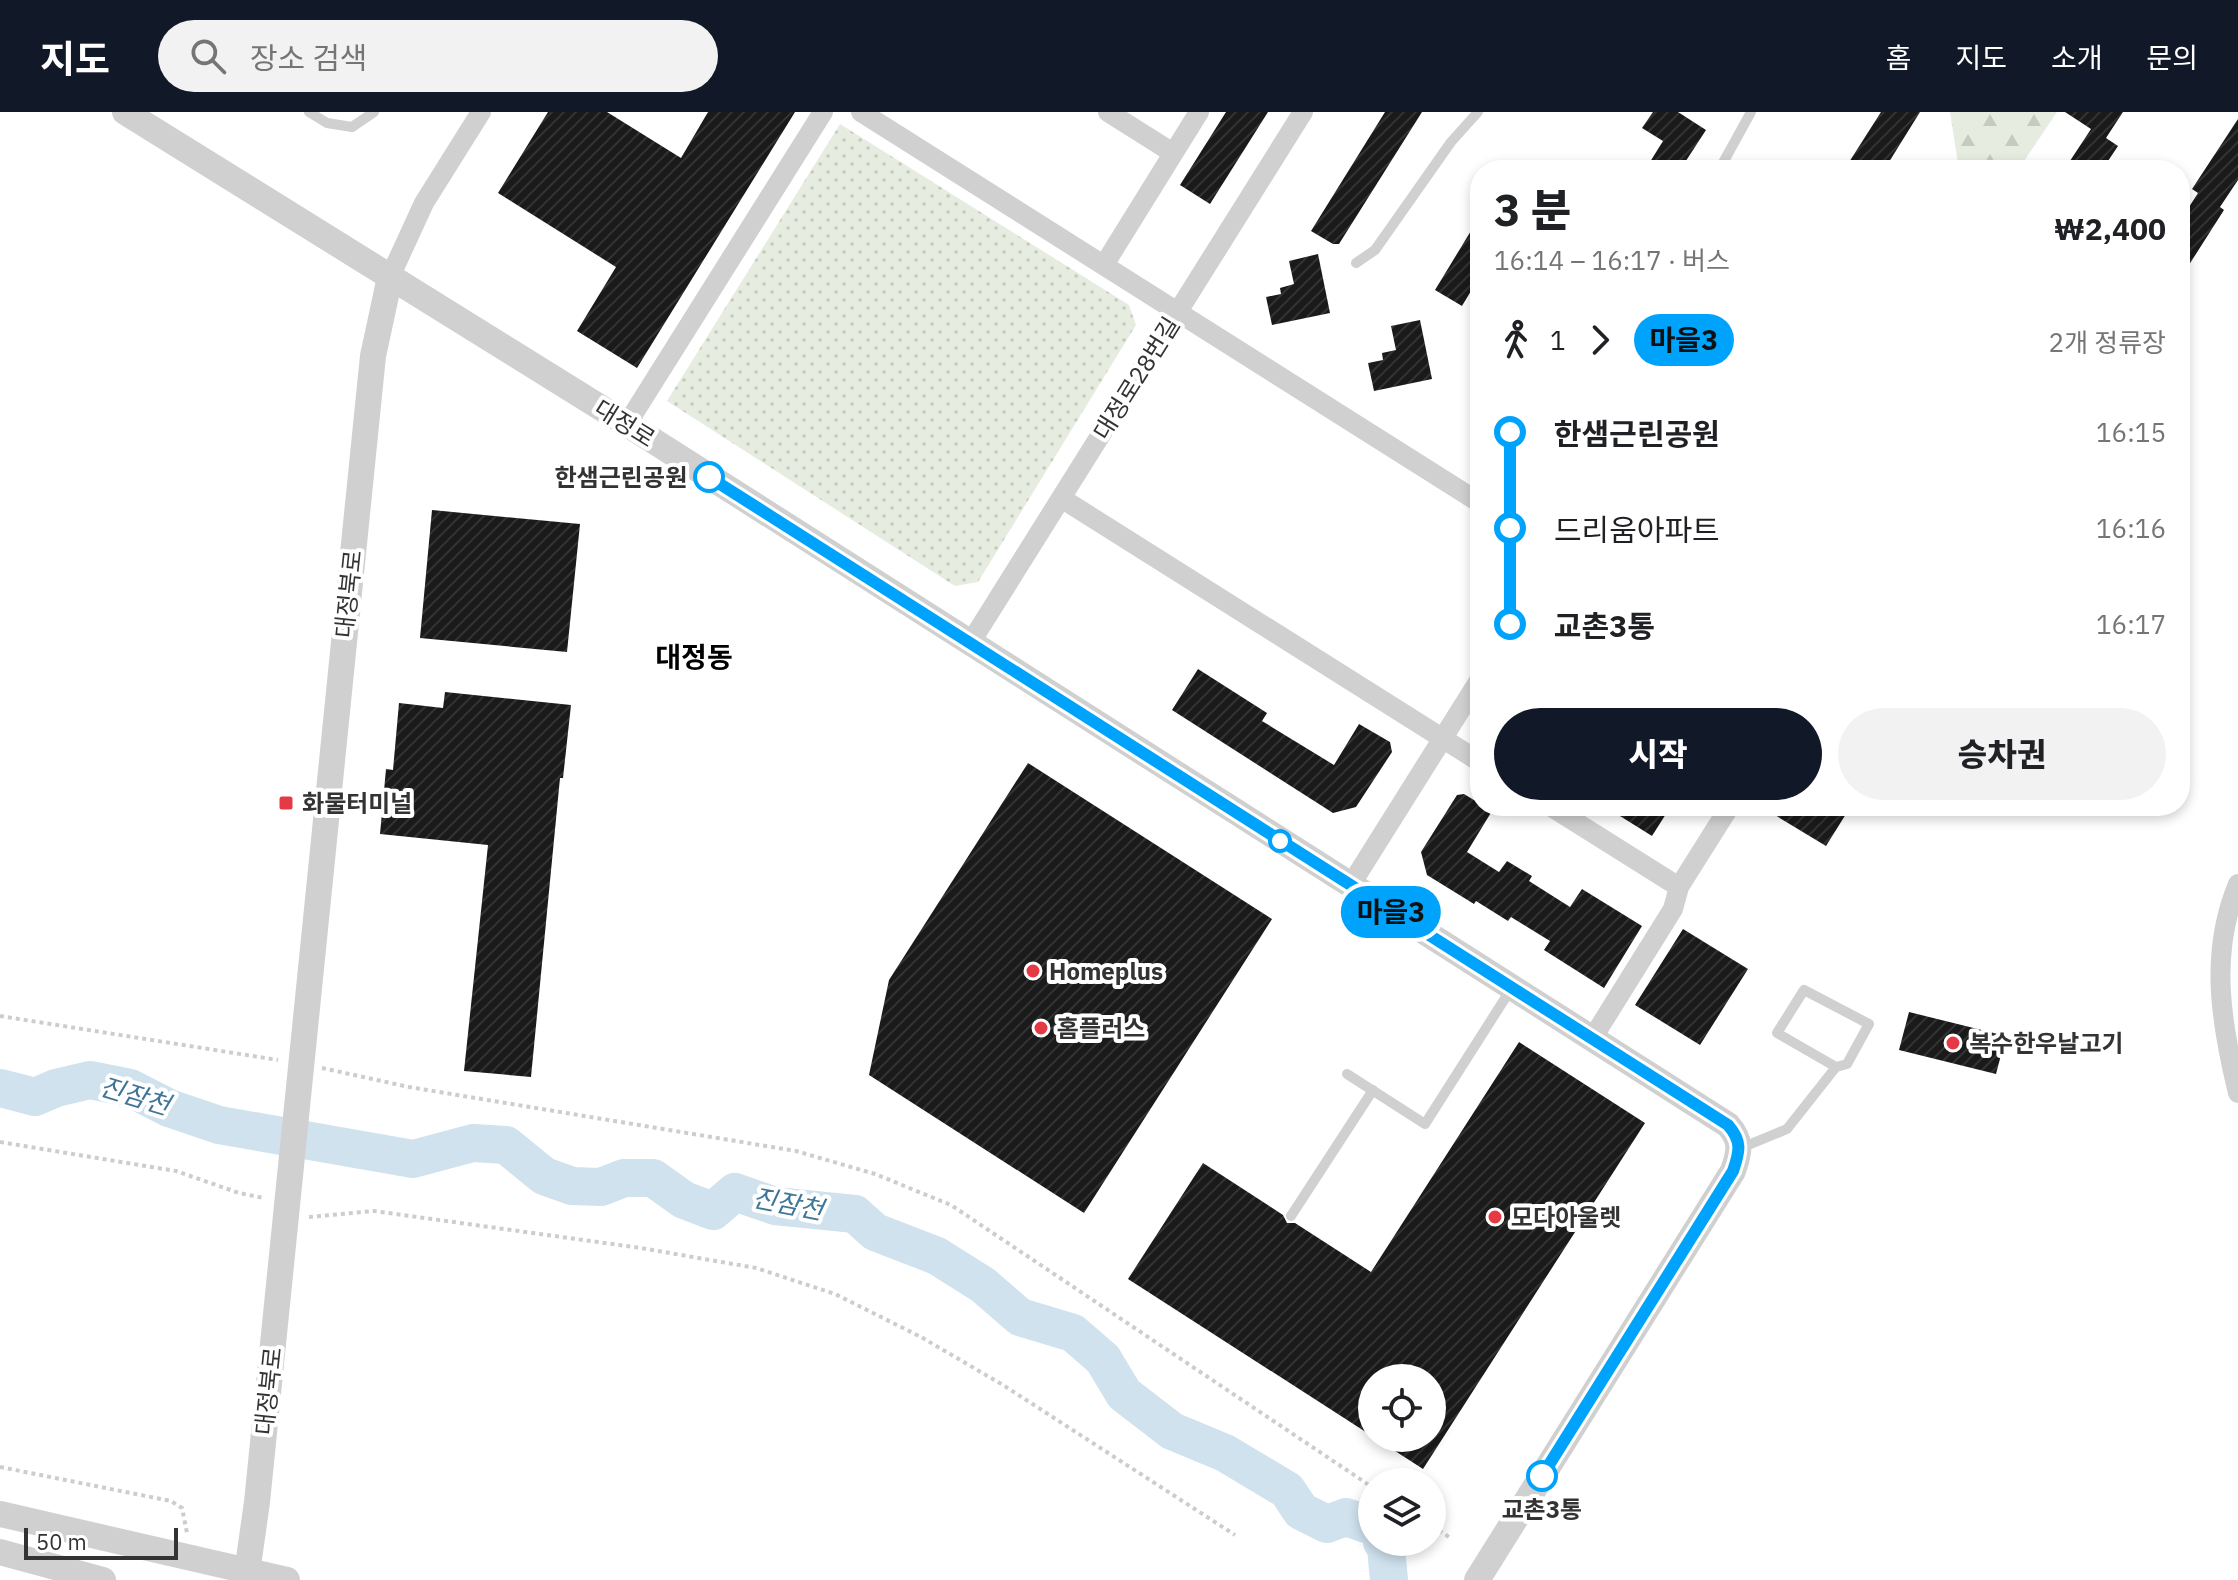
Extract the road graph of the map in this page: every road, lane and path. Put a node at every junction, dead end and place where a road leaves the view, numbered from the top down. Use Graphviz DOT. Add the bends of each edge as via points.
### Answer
graph roads {
  1 [pos="125,112"];
  2 [pos="309,112"];
  3 [pos="374,112"];
  4 [pos="481,112"];
  5 [pos="823,112"];
  6 [pos="861,112"];
  7 [pos="1108,112"];
  8 [pos="1199,112"];
  9 [pos="1303,112"];
  10 [pos="1478,112"];
  11 [pos="1749,112"];
  12 [pos="1173,153"];
  13 [pos="1724,160"];
  14 [pos="1356,263"];
  15 [pos="1104,265"];
  16 [pos="390,277"];
  17 [pos="1178,312"];
  18 [pos="627,424"];
  19 [pos="1470,497"];
  20 [pos="1061,498"];
  21 [pos="969,645"];
  22 [pos="1470,695"];
  23 [pos="1443,738"];
  24 [pos="1470,756"];
  25 [pos="1566,816"];
  26 [pos="1724,816"];
  27 [pos="2238,884"];
  28 [pos="1350,886"];
  29 [pos="1679,887"];
  30 [pos="1511,989"];
  31 [pos="0,1016"];
  32 [pos="1592,1039"];
  33 [pos="300,1064"];
  34 [pos="1836,1067"];
  35 [pos="1347,1074"];
  36 [pos="1373,1090"];
  37 [pos="2238,1093"];
  38 [pos="0,1142"];
  39 [pos="1737,1160"];
  40 [pos="286,1202"];
  41 [pos="1291,1216"];
  42 [pos="321,1217"];
  43 [pos="0,1467"];
  44 [pos="1358,1478"];
  45 [pos="0,1514"];
  46 [pos="187,1533"];
  47 [pos="1235,1535"];
  48 [pos="1446,1535"];
  49 [pos="1449,1537"];
  50 [pos="0,1552"];
  51 [pos="247,1575"];
  52 [pos="103,1580"];
  53 [pos="287,1580"];
  54 [pos="1477,1580"];
  1 -- 16 [label="street, 대정로"];
  2 -- 3 [label="lane" via="327,123 352,127"];
  4 -- 16 [label="street, 대정북로" via="424,203"];
  5 -- 18 [label="street"];
  6 -- 15 [label="street"];
  7 -- 12 [label="street"];
  8 -- 12 [label="street"];
  9 -- 17 [label="street, 대정로28번길"];
  10 -- 14 [label="lane" via="1375,250"];
  11 -- 13 [label="lane"];
  12 -- 15 [label="street"];
  15 -- 17 [label="street"];
  16 -- 18 [label="street, 대정로"];
  16 -- 33 [label="street, 대정북로" via="373,356"];
  17 -- 19 [label="street"];
  17 -- 20 [label="street, 대정로28번길"];
  18 -- 21 [label="street, 대정로"];
  20 -- 21 [label="street, 대정로28번길"];
  20 -- 23 [label="street"];
  21 -- 28 [label="street, 대정로"];
  22 -- 23 [label="street"];
  23 -- 24 [label="street"];
  23 -- 28 [label="street"];
  25 -- 29 [label="street"];
  26 -- 29 [label="street"];
  27 -- 37 [label="street" via="2219,962 2221,1007"];
  28 -- 30 [label="street, 대정로"];
  29 -- 32 [label="street" via="1673,909"];
  30 -- 32 [label="street, 대정로"];
  30 -- 36 [label="lane" via="1425,1124"];
  31 -- 33 [label="path"];
  32 -- 39 [label="street, 대정로" via="1728,1125 1736,1135"];
  33 -- 40 [label="street, 대정북로"];
  33 -- 44 [label="path" via="796,1151 875,1174 951,1205"];
  34 -- 34 [label="lane" via="1847,1064 1869,1024 1804,990 1777,1033"];
  34 -- 39 [label="lane" via="1787,1129"];
  35 -- 36 [label="lane"];
  36 -- 41 [label="lane"];
  38 -- 40 [label="path" via="176,1171 239,1193"];
  39 -- 54 [label="street"];
  40 -- 51 [label="street, 대정북로"];
  42 -- 47 [label="path" via="374,1211 641,1248 756,1268 835,1294 1003,1385"];
  43 -- 46 [label="path" via="171,1501 182,1508"];
  45 -- 51 [label="street"];
  48 -- 49 [label="path"];
  50 -- 52 [label="street"];
  51 -- 53 [label="street"];
}
